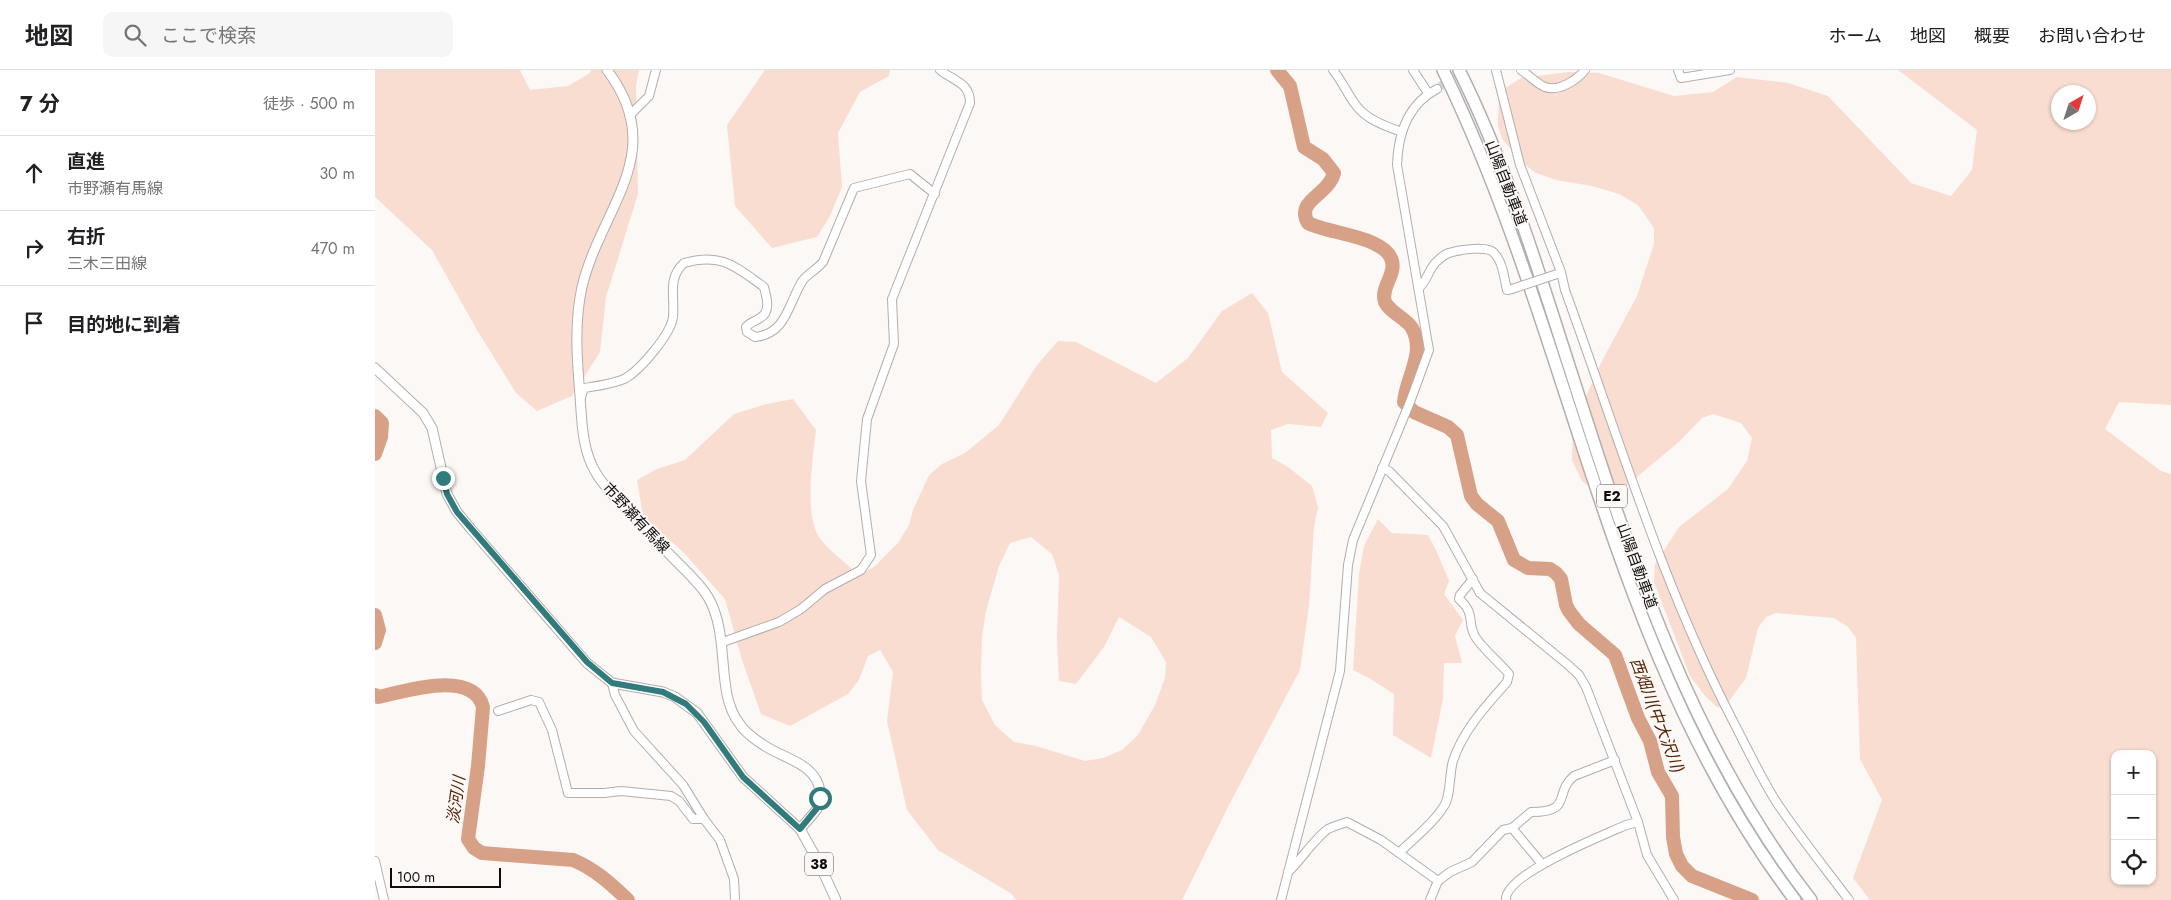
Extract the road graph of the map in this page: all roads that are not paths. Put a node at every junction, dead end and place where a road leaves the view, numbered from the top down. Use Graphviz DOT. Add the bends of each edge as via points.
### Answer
graph roads {
  1 [pos="607,70"];
  2 [pos="656,70"];
  3 [pos="940,70"];
  4 [pos="1333,70"];
  5 [pos="1413,70"];
  6 [pos="1443,70"];
  7 [pos="1459,70"];
  8 [pos="1496,70"];
  9 [pos="1521,70"];
  10 [pos="1585,70"];
  11 [pos="1678,70"];
  12 [pos="1730,70"];
  13 [pos="1437,88"];
  14 [pos="1428,93"];
  15 [pos="631,114"];
  16 [pos="1402,132"];
  17 [pos="935,194"];
  18 [pos="1559,273"];
  19 [pos="1419,288"];
  20 [pos="375,368"];
  21 [pos="580,398"];
  22 [pos="1382,468"];
  23 [pos="1473,579"];
  24 [pos="723,642"];
  25 [pos="612,683"];
  26 [pos="498,711"];
  27 [pos="1615,760"];
  28 [pos="704,819"];
  29 [pos="1638,822"];
  30 [pos="1512,828"];
  31 [pos="800,829"];
  32 [pos="1399,853"];
  33 [pos="375,861"];
  34 [pos="1542,864"];
  35 [pos="1288,872"];
  36 [pos="1438,881"];
  37 [pos="384,900"];
  38 [pos="735,900"];
  39 [pos="836,900"];
  40 [pos="1281,900"];
  41 [pos="1430,900"];
  42 [pos="1506,900"];
  43 [pos="1674,900"];
  44 [pos="1795,900"];
  45 [pos="1811,900"];
  46 [pos="1849,900"];
  1 -- 15 [label="main road, 市野瀬有馬線" via="624,95"];
  2 -- 15 [label="street" via="649,96"];
  3 -- 17 [label="street" via="967,89 970,103"];
  4 -- 16 [label="street" via="1355,105 1365,114"];
  5 -- 14 [label="street"];
  6 -- 44 [label="highway, 山陽自動車道 / E2" via="1479,150 1533,296 1623,570 1663,671 1711,771 1742,824"];
  7 -- 45 [label="highway, 山陽自動車道 / E2" via="1493,145 1518,212 1632,556 1674,663 1727,773 1776,853"];
  8 -- 18 [label="street" via="1520,165"];
  9 -- 10 [label="street" via="1546,87 1557,87 1577,79"];
  11 -- 12 [label="street" via="1681,78"];
  13 -- 14 [label="street"];
  14 -- 16 [label="street" via="1407,117"];
  15 -- 21 [label="main road, 市野瀬有馬線" via="633,150 629,170 582,287 576,333"];
  16 -- 19 [label="street" via="1397,148 1397,165"];
  17 -- 21 [label="street" via="910,174 854,188 823,262 805,278 780,325 761,337 747,332 746,327 767,310 764,287 727,261 684,263 674,274 673,320 668,331 637,370 624,379 584,388"];
  17 -- 24 [label="street" via="892,299 894,344 867,419 861,481 871,554 861,570 825,589 801,609 779,622"];
  18 -- 19 [label="street, bridge" via="1507,290 1495,253 1483,248 1447,253 1434,264"];
  18 -- 46 [label="street" via="1655,546 1696,647 1760,774"];
  19 -- 22 [label="street" via="1429,350"];
  20 -- 25 [label="main road" via="423,413 432,428 447,494 457,512 587,662"];
  21 -- 24 [label="main road, 市野瀬有馬線" via="583,438 596,473 608,490 701,587 717,615"];
  22 -- 23 [label="street" via="1436,517"];
  22 -- 35 [label="street" via="1353,540 1348,565 1340,671"];
  23 -- 27 [label="street" via="1480,593 1579,676"];
  23 -- 32 [label="street" via="1459,599 1471,614 1476,639 1509,674 1507,682 1473,723 1458,748 1445,805"];
  24 -- 31 [label="main road, 市野瀬有馬線" via="729,702 738,723 759,742 801,764 816,778 820,798 818,807"];
  25 -- 28 [label="street" via="634,732 683,785"];
  25 -- 31 [label="main road, 38" via="663,692 686,704 704,722 743,777"];
  26 -- 28 [label="street" via="531,700 539,702 552,730 568,793 621,790 671,796 693,819"];
  27 -- 29 [label="street"];
  27 -- 30 [label="street" via="1574,776 1569,780 1559,805 1547,812 1531,812"];
  28 -- 38 [label="street" via="720,840 734,879"];
  29 -- 34 [label="street"];
  29 -- 43 [label="street" via="1647,855"];
  30 -- 34 [label="street"];
  30 -- 36 [label="street" via="1503,830 1472,862"];
  31 -- 39 [label="main road, 38"];
  32 -- 35 [label="street" via="1347,822 1322,833"];
  32 -- 36 [label="street"];
  33 -- 37 [label="street"];
  34 -- 42 [label="street" via="1517,880"];
  35 -- 40 [label="street"];
  36 -- 41 [label="street"];
}
